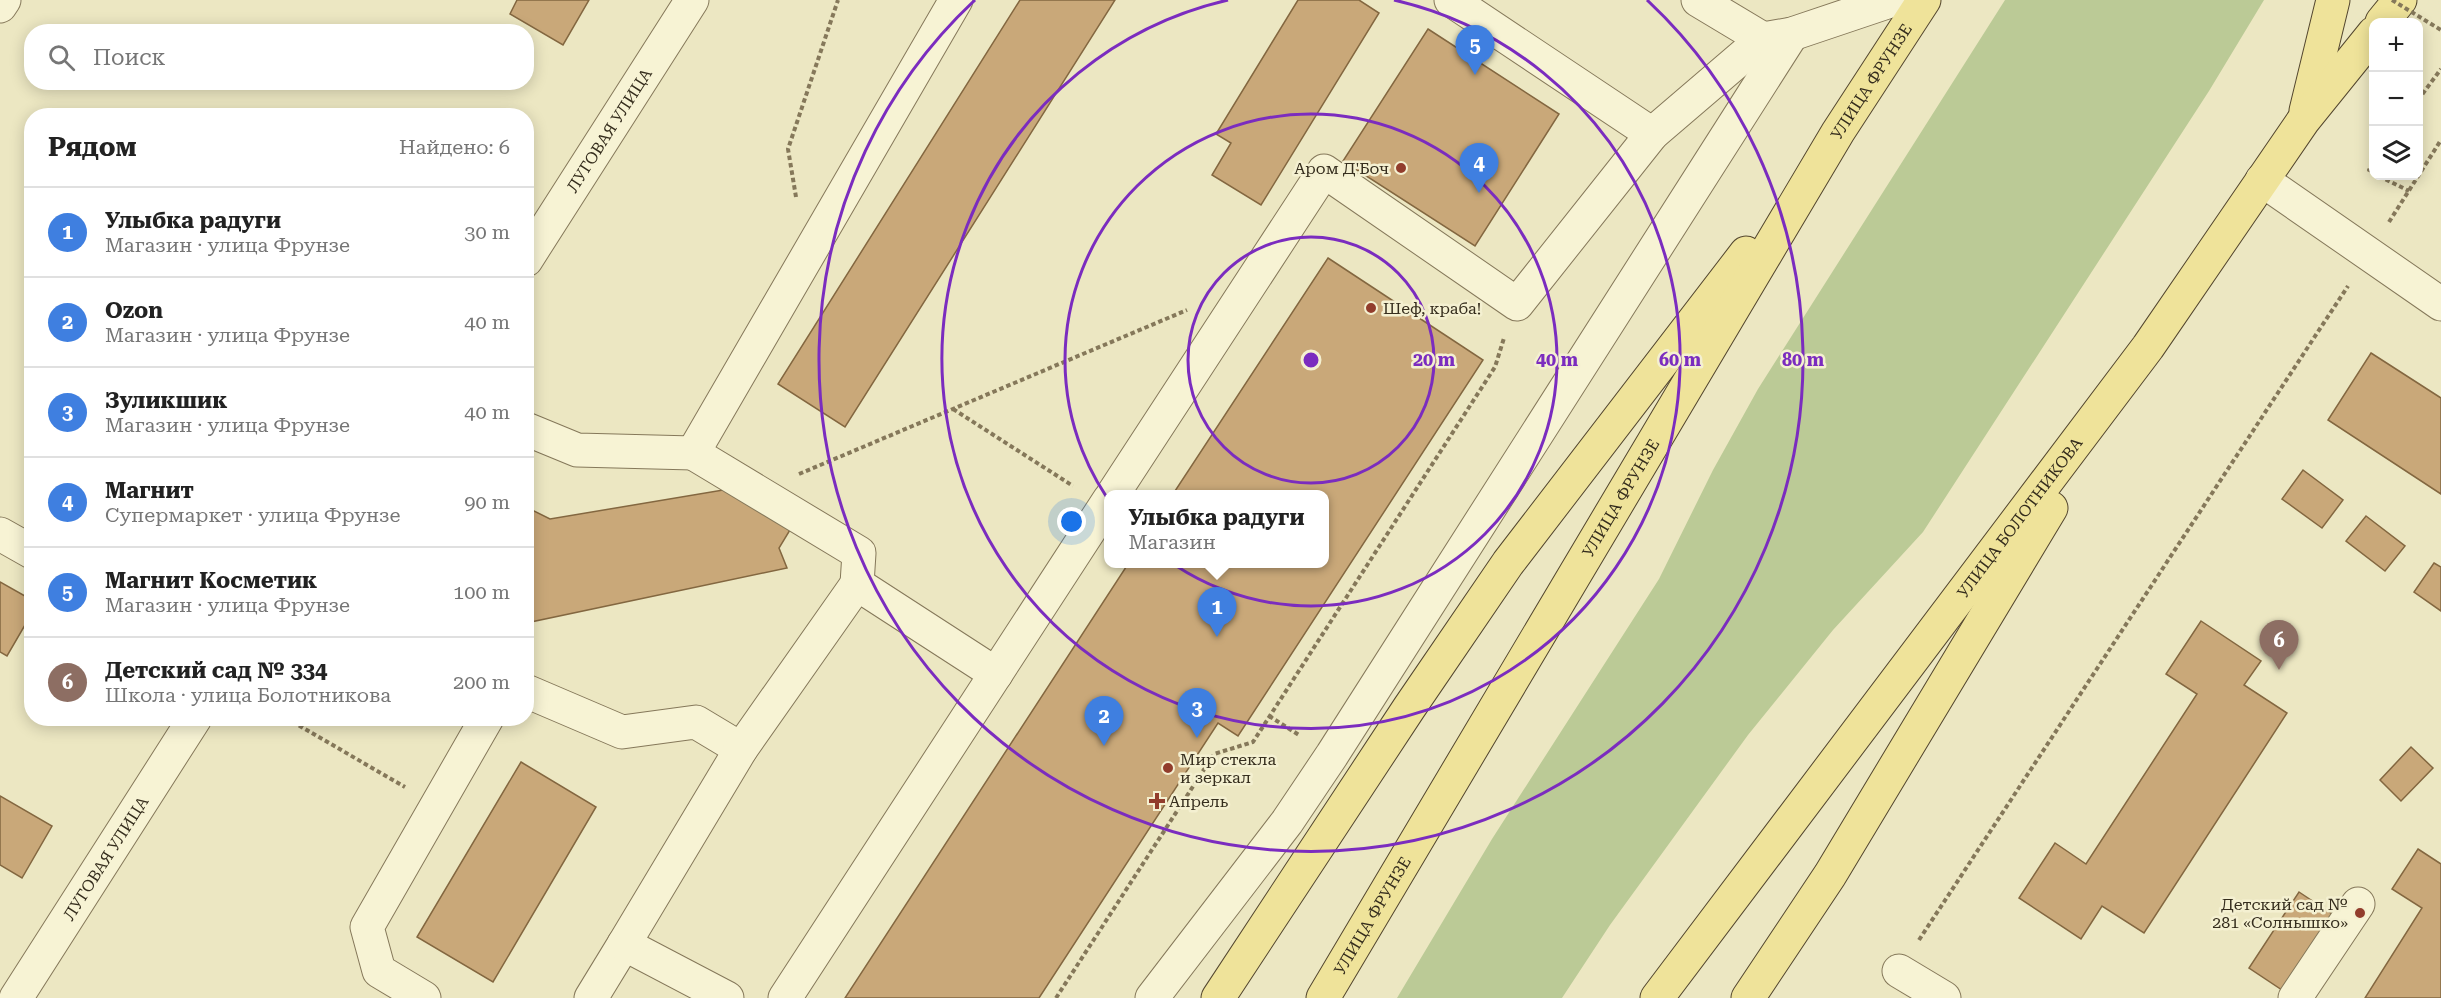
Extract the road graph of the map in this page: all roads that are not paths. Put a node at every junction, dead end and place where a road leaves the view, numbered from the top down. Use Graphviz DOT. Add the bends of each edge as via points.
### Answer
graph roads {
  1 [pos="4,0"];
  2 [pos="692,0"];
  3 [pos="956,0"];
  4 [pos="1451,0"];
  5 [pos="1698,0"];
  6 [pos="1893,0"];
  7 [pos="1924,0"];
  8 [pos="2333,0"];
  9 [pos="2400,0"];
  10 [pos="0,6"];
  11 [pos="2385,18"];
  12 [pos="1778,36"];
  13 [pos="2369,38"];
  14 [pos="2303,121"];
  15 [pos="1838,132"];
  16 [pos="1652,134"];
  17 [pos="2262,180"];
  18 [pos="534,247"];
  19 [pos="2441,304"];
  20 [pos="2148,347"];
  21 [pos="534,432"];
  22 [pos="693,453"];
  23 [pos="1116,490"];
  24 [pos="1104,508"];
  25 [pos="0,534"];
  26 [pos="24,548"];
  27 [pos="857,584"];
  28 [pos="996,674"];
  29 [pos="534,694"];
  30 [pos="190,726"];
  31 [pos="482,726"];
  32 [pos="741,749"];
  33 [pos="2358,904"];
  34 [pos="624,944"];
  35 [pos="1899,970"];
  36 [pos="16,998"];
  37 [pos="424,998"];
  38 [pos="591,998"];
  39 [pos="727,998"];
  40 [pos="785,998"];
  41 [pos="1152,998"];
  42 [pos="1218,998"];
  43 [pos="1323,998"];
  44 [pos="1657,998"];
  45 [pos="1748,998"];
  46 [pos="1944,998"];
  47 [pos="2295,998"];
  1 -- 10 [label="street"];
  2 -- 18 [label="street, ЛУГОВАЯ УЛИЦА"];
  3 -- 22 [label="street"];
  4 -- 16 [label="street"];
  5 -- 12 [label="street"];
  6 -- 12 [label="street"];
  7 -- 15 [label="main road, УЛИЦА ФРУНЗЕ"];
  8 -- 14 [label="main road"];
  9 -- 11 [label="main road"];
  12 -- 16 [label="street"];
  12 -- 41 [label="street" via="1332,755 1287,822"];
  13 -- 14 [label="main road, УЛИЦА БОЛОТНИКОВА"];
  14 -- 17 [label="main road, УЛИЦА БОЛОТНИКОВА"];
  15 -- 42 [label="main road" via="1508,563"];
  15 -- 43 [label="main road, УЛИЦА ФРУНЗЕ"];
  16 -- 23 [label="street" via="1516,304 1324,171"];
  17 -- 19 [label="street"];
  17 -- 20 [label="main road, УЛИЦА БОЛОТНИКОВА"];
  20 -- 44 [label="main road, УЛИЦА БОЛОТНИКОВА"];
  20 -- 45 [label="main road" via="1830,874"];
  21 -- 22 [label="street" via="577,450"];
  22 -- 27 [label="street" via="859,553"];
  24 -- 28 [label="street"];
  25 -- 26 [label="street"];
  27 -- 28 [label="street"];
  27 -- 32 [label="street"];
  28 -- 40 [label="street"];
  29 -- 32 [label="street" via="622,732 696,722"];
  30 -- 36 [label="street, ЛУГОВАЯ УЛИЦА"];
  31 -- 37 [label="street" via="367,927 379,971"];
  32 -- 34 [label="street"];
  33 -- 47 [label="street"];
  34 -- 38 [label="street"];
  34 -- 39 [label="street"];
  35 -- 46 [label="street"];
}
